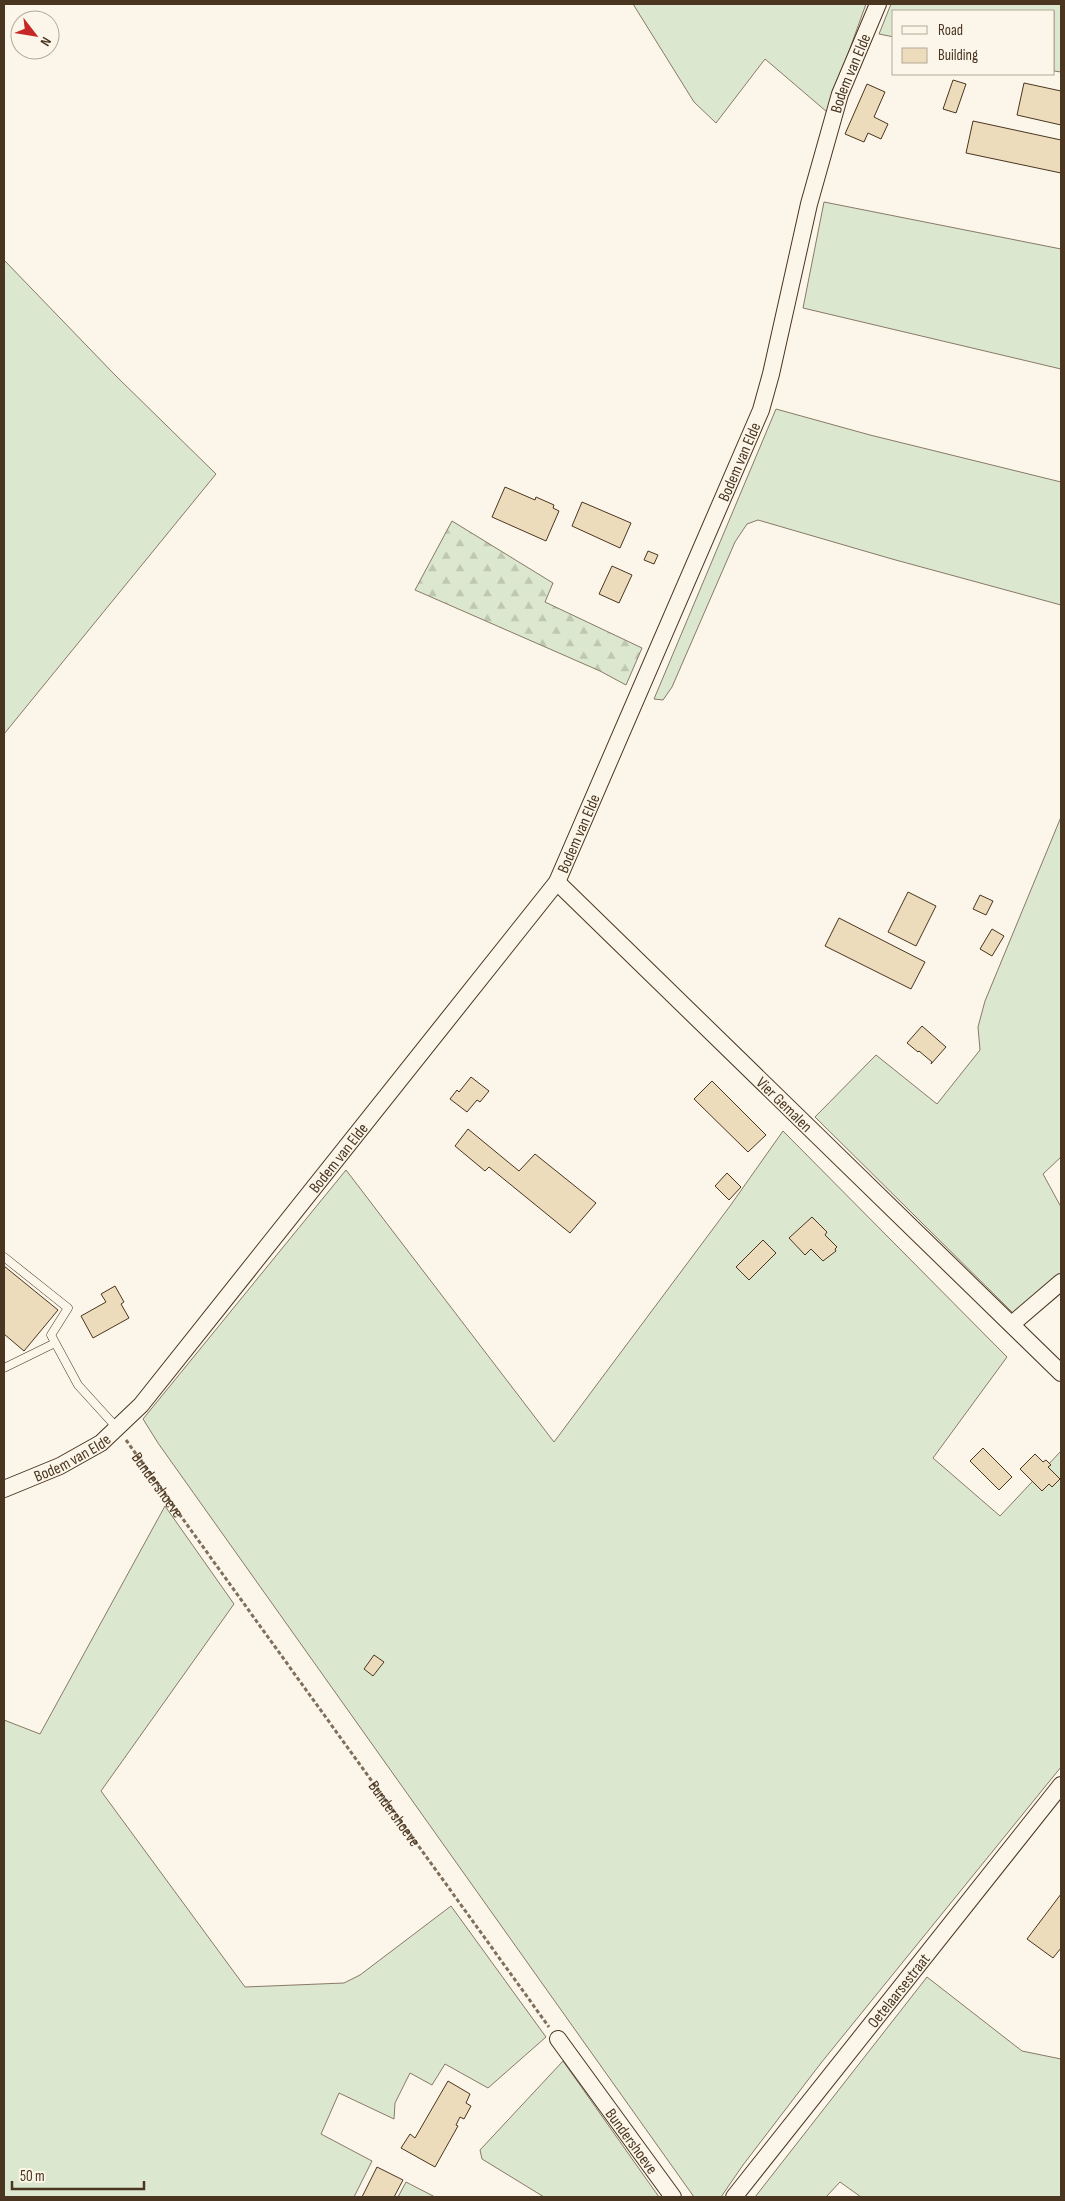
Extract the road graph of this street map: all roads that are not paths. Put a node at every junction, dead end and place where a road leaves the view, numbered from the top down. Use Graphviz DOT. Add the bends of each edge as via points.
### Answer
graph roads {
  1 [pos="878,4"];
  2 [pos="557,882"];
  3 [pos="4,1256"];
  4 [pos="1061,1282"];
  5 [pos="1012,1324"];
  6 [pos="55,1343"];
  7 [pos="4,1368"];
  8 [pos="1061,1373"];
  9 [pos="118,1429"];
  10 [pos="4,1489"];
  11 [pos="1061,1785"];
  12 [pos="558,2039"];
  13 [pos="673,2197"];
  14 [pos="734,2197"];
  1 -- 2 [label="street, Bodem van Elde" via="840,94 809,204 761,410"];
  2 -- 5 [label="street, Vier Gemalen"];
  2 -- 9 [label="street, Bodem van Elde" via="148,1397"];
  3 -- 6 [label="lane" via="68,1308 51,1335"];
  4 -- 5 [label="street"];
  5 -- 8 [label="street, Vier Gemalen"];
  6 -- 7 [label="lane"];
  6 -- 9 [label="lane" via="78,1385"];
  9 -- 10 [label="street, Bodem van Elde" via="101,1443 60,1466"];
  11 -- 14 [label="street, Oetelaarsestraat"];
  12 -- 13 [label="street, Bundershoeve"];
}
